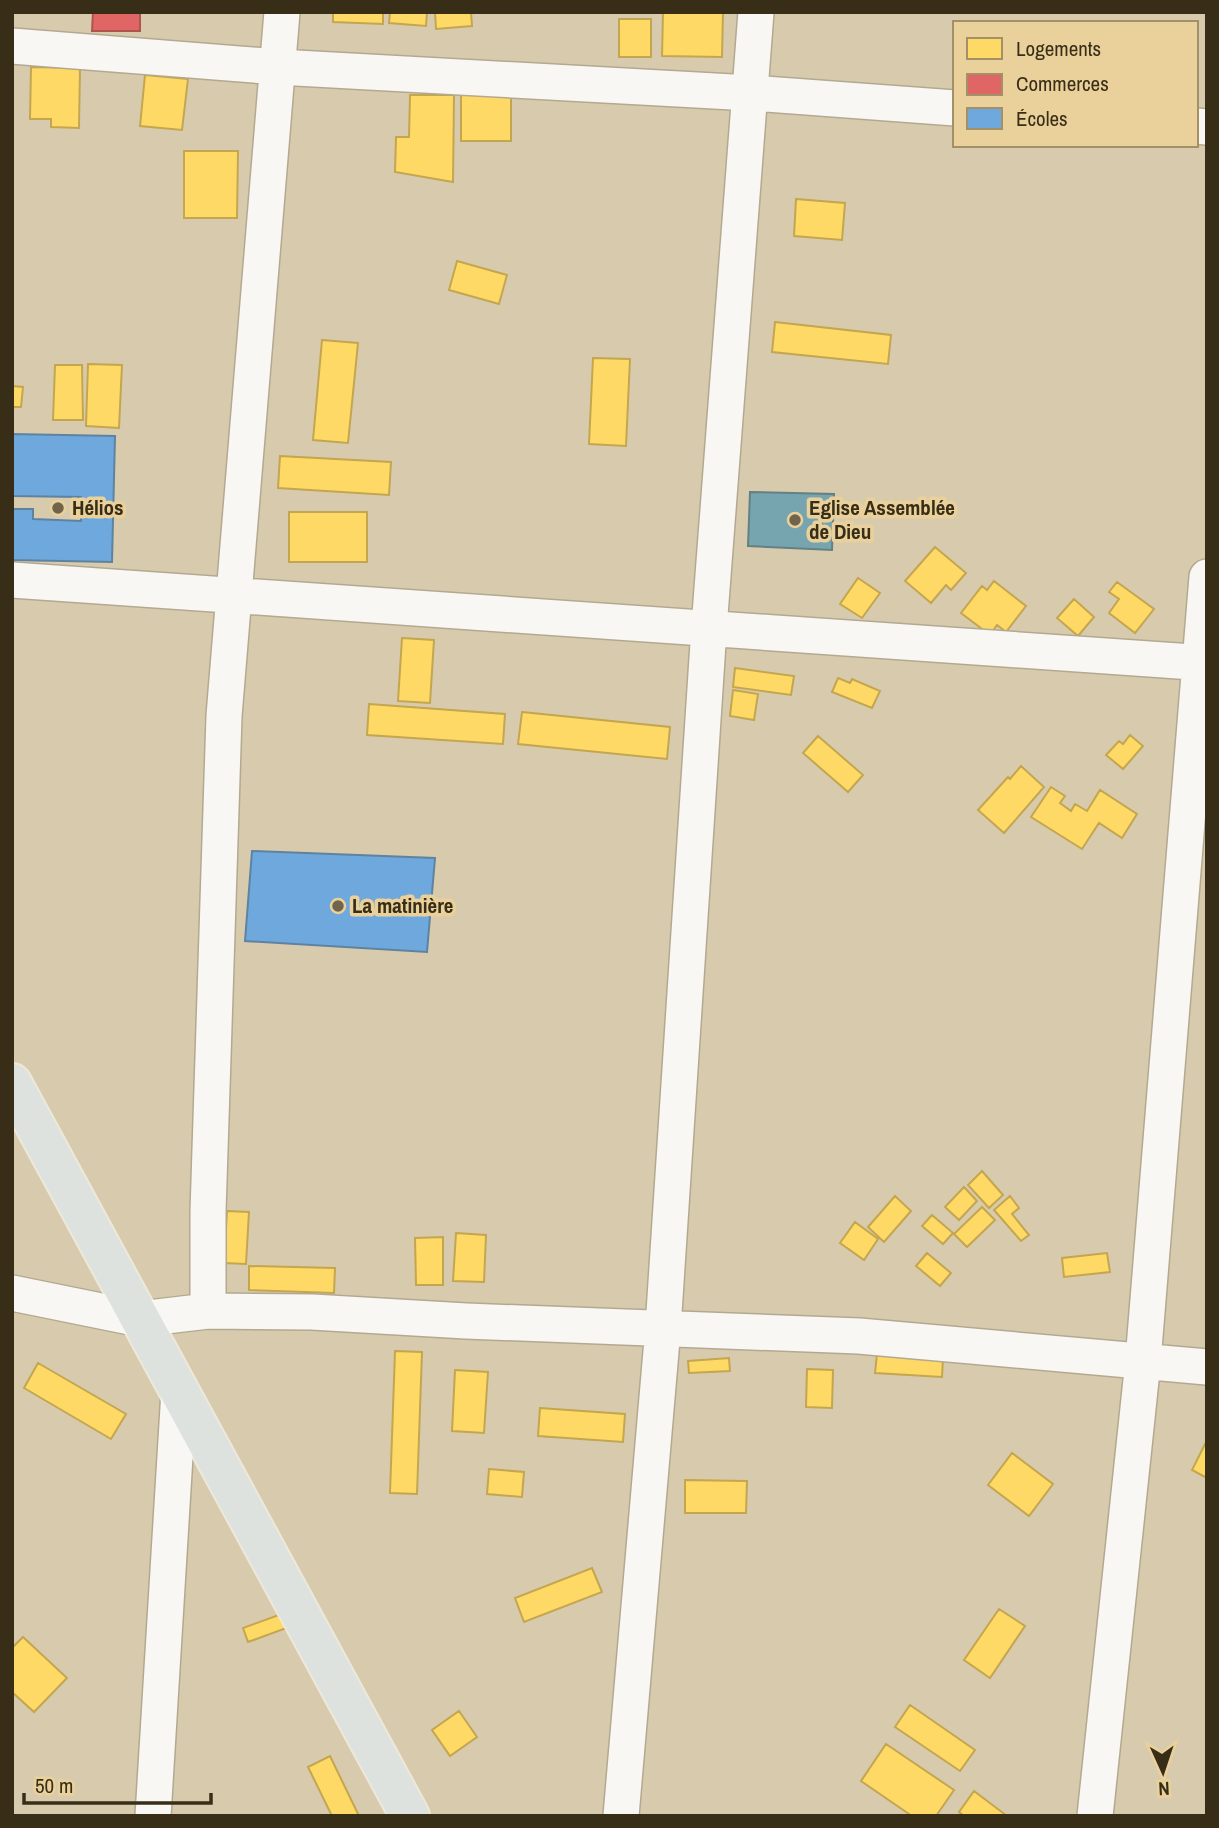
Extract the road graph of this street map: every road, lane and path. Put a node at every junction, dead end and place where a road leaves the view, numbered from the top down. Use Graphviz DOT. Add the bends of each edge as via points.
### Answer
graph roads {
  1 [pos="282,12"];
  2 [pos="755,12"];
  3 [pos="12,46"];
  4 [pos="278,67"];
  5 [pos="751,93"];
  6 [pos="953,108"];
  7 [pos="1207,577"];
  8 [pos="12,580"];
  9 [pos="234,596"];
  10 [pos="709,628"];
  11 [pos="1204,663"];
  12 [pos="12,1083"];
  13 [pos="12,1293"];
  14 [pos="208,1311"];
  15 [pos="140,1319"];
  16 [pos="663,1328"];
  17 [pos="1143,1361"];
  18 [pos="1207,1367"];
  19 [pos="179,1391"];
  20 [pos="153,1816"];
  21 [pos="410,1816"];
  22 [pos="621,1816"];
  23 [pos="1094,1816"];
  1 -- 4 [label="street"];
  2 -- 5 [label="street"];
  3 -- 4 [label="street"];
  4 -- 5 [label="street"];
  4 -- 9 [label="street"];
  5 -- 6 [label="street"];
  5 -- 10 [label="street"];
  7 -- 11 [label="street"];
  8 -- 9 [label="street"];
  9 -- 10 [label="street"];
  9 -- 14 [label="street" via="223,744"];
  10 -- 11 [label="street"];
  10 -- 16 [label="street"];
  11 -- 17 [label="street"];
  12 -- 15 [label="main road"];
  13 -- 15 [label="street"];
  14 -- 15 [label="street"];
  14 -- 16 [label="street"];
  15 -- 19 [label="main road"];
  16 -- 17 [label="street" via="859,1336"];
  16 -- 22 [label="street"];
  17 -- 18 [label="street"];
  17 -- 23 [label="street"];
  19 -- 20 [label="street"];
  19 -- 21 [label="main road"];
}
